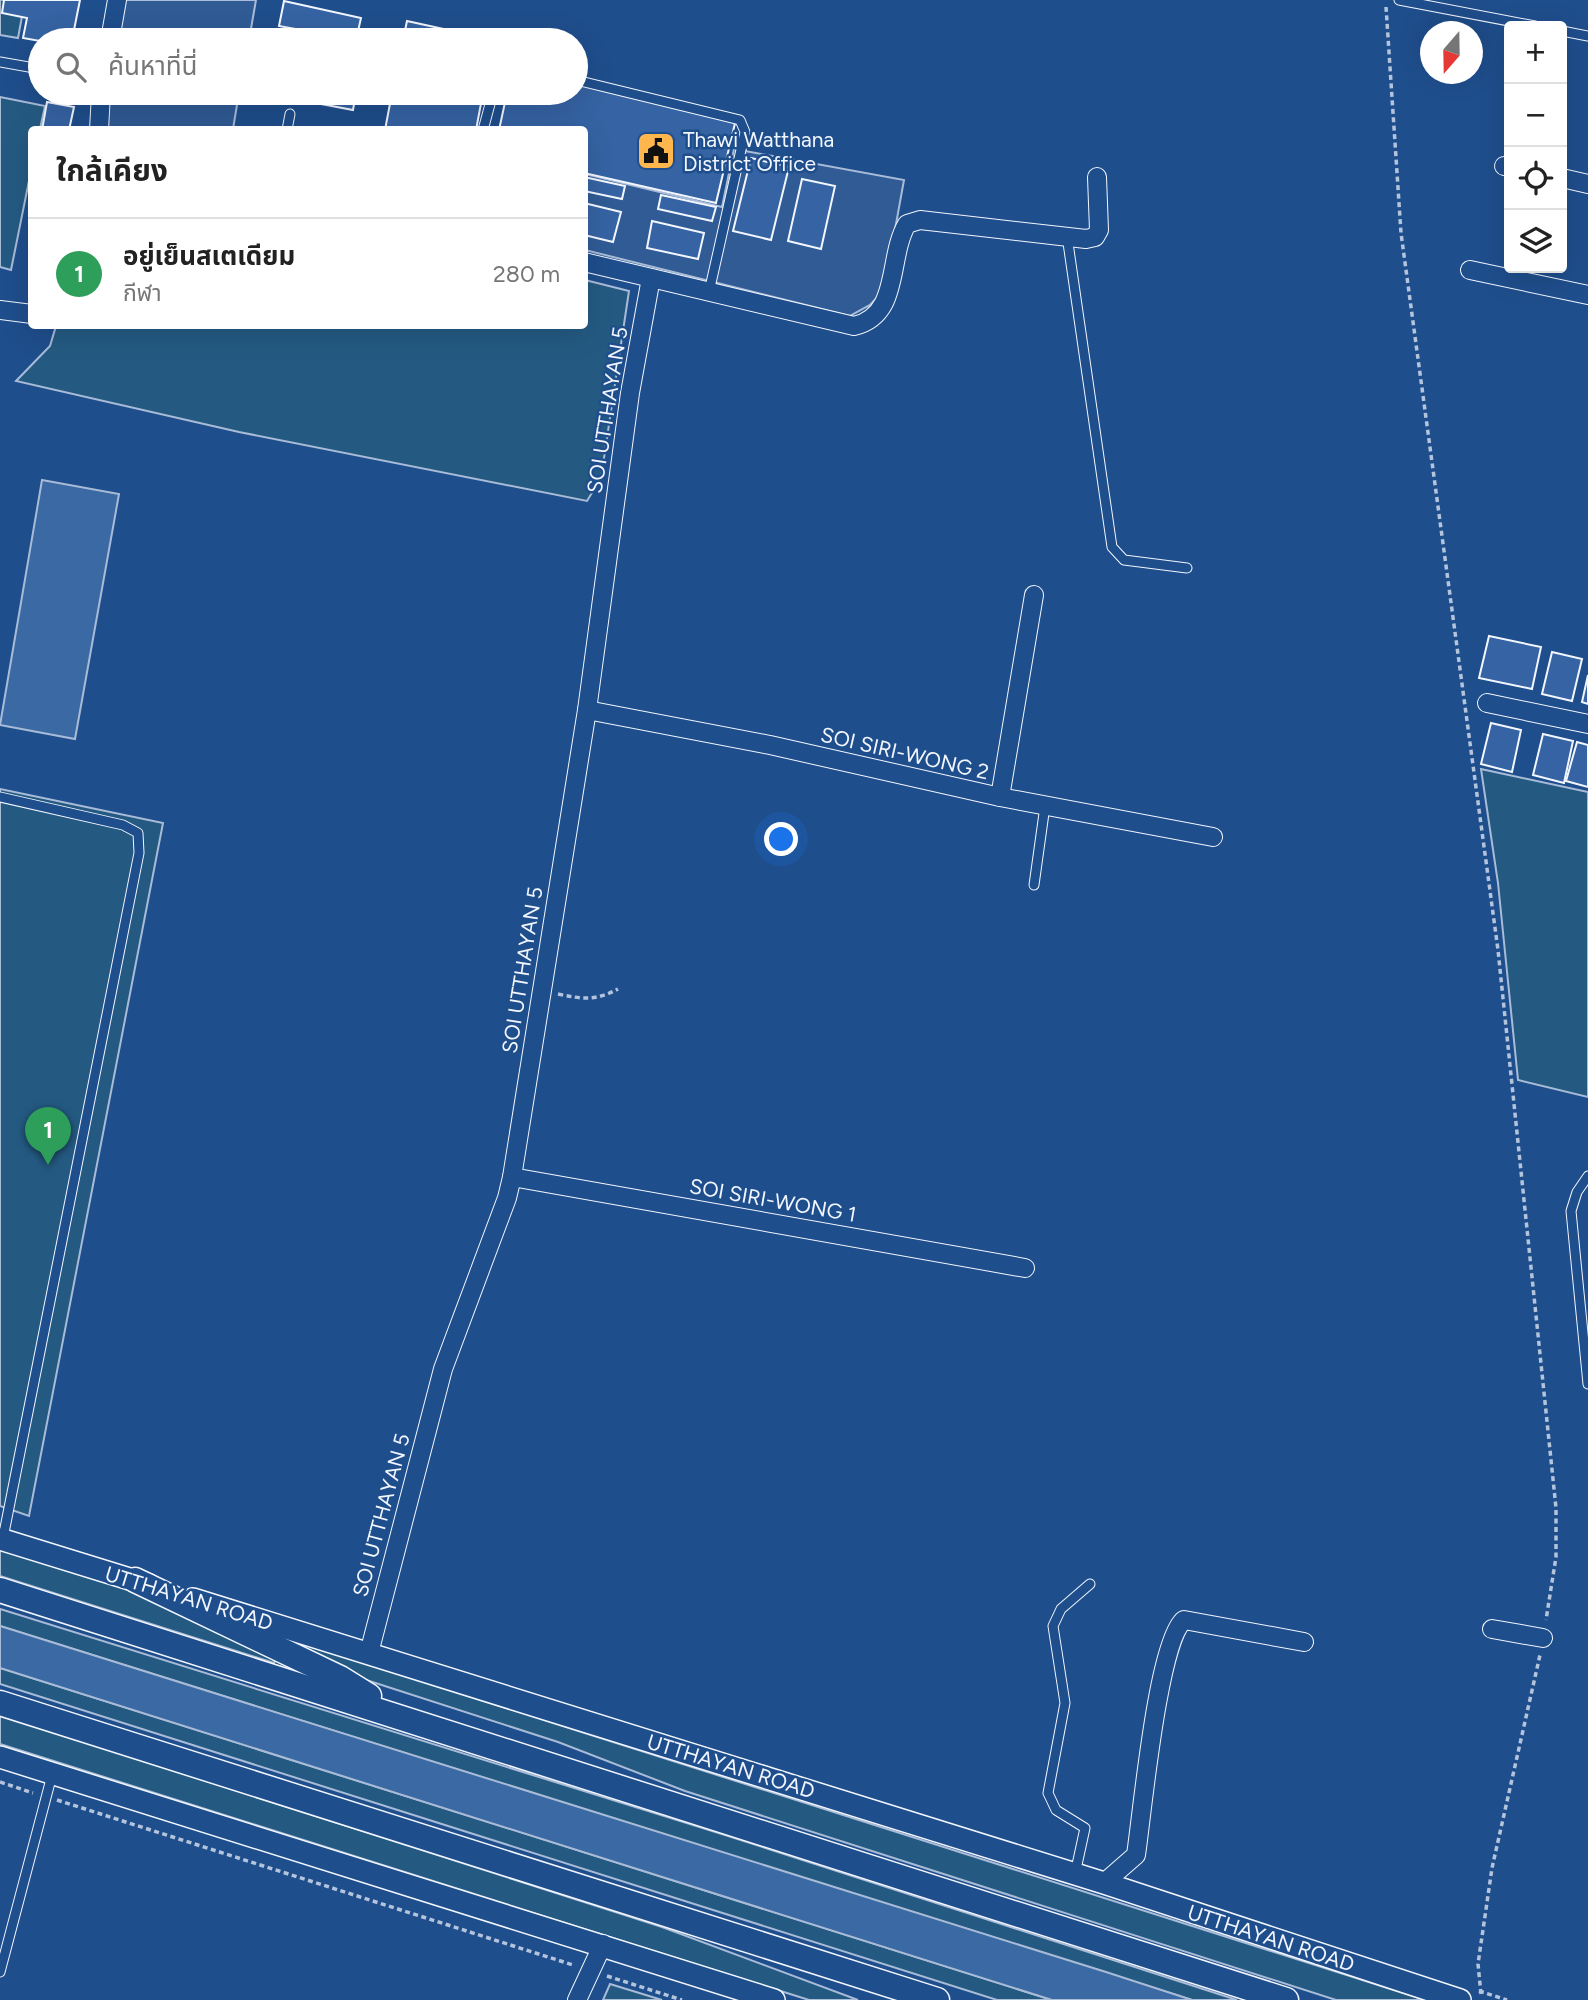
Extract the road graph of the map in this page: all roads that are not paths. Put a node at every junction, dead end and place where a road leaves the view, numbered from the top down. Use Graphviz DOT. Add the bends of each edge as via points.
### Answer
graph roads {
  1 [pos="117,0"];
  2 [pos="1399,0"];
  3 [pos="1509,21"];
  4 [pos="112,28"];
  5 [pos="1567,32"];
  6 [pos="1588,36"];
  7 [pos="0,62"];
  8 [pos="28,67"];
  9 [pos="588,83"];
  10 [pos="100,105"];
  11 [pos="490,105"];
  12 [pos="290,114"];
  13 [pos="99,126"];
  14 [pos="288,126"];
  15 [pos="484,126"];
  16 [pos="1097,177"];
  17 [pos="1567,179"];
  18 [pos="1588,184"];
  19 [pos="1068,236"];
  20 [pos="588,263"];
  21 [pos="1470,270"];
  22 [pos="651,278"];
  23 [pos="709,292"];
  24 [pos="1588,295"];
  25 [pos="0,310"];
  26 [pos="28,314"];
  27 [pos="1187,568"];
  28 [pos="1034,595"];
  29 [pos="1487,703"];
  30 [pos="587,710"];
  31 [pos="1588,724"];
  32 [pos="0,797"];
  33 [pos="1000,797"];
  34 [pos="1045,806"];
  35 [pos="1213,837"];
  36 [pos="1034,885"];
  37 [pos="1588,1176"];
  38 [pos="512,1177"];
  39 [pos="1025,1268"];
  40 [pos="1588,1384"];
  41 [pos="1,1539"];
  42 [pos="135,1580"];
  43 [pos="1090,1584"];
  44 [pos="0,1590"];
  45 [pos="1492,1629"];
  46 [pos="1543,1638"];
  47 [pos="1304,1642"];
  48 [pos="369,1654"];
  49 [pos="0,1703"];
  50 [pos="401,1716"];
  51 [pos="0,1757"];
  52 [pos="52,1773"];
  53 [pos="1075,1874"];
  54 [pos="1104,1883"];
  55 [pos="603,1944"];
  56 [pos="0,1972"];
  57 [pos="933,1999"];
  58 [pos="577,2000"];
  59 [pos="774,2000"];
  60 [pos="1286,2000"];
  61 [pos="1460,2000"];
  1 -- 4 [label="street"];
  2 -- 3 [label="lane"];
  5 -- 6 [label="lane"];
  7 -- 8 [label="lane"];
  9 -- 23 [label="lane" via="740,120 745,132"];
  10 -- 13 [label="street"];
  11 -- 15 [label="lane"];
  12 -- 14 [label="lane"];
  16 -- 19 [label="street" via="1099,230 1095,237"];
  17 -- 18 [label="street"];
  19 -- 23 [label="street" via="920,219 907,224 887,299 878,315 854,326"];
  19 -- 27 [label="lane" via="1112,547 1124,560"];
  20 -- 22 [label="street"];
  21 -- 24 [label="street"];
  22 -- 23 [label="street"];
  22 -- 30 [label="street, SOI UTTHAYAN 5" via="630,393"];
  25 -- 26 [label="street"];
  28 -- 33 [label="street"];
  29 -- 31 [label="street"];
  30 -- 33 [label="street, SOI SIRI-WONG 2"];
  30 -- 38 [label="street, SOI UTTHAYAN 5"];
  32 -- 41 [label="lane" via="123,825 138,833 139,853"];
  33 -- 34 [label="street, SOI SIRI-WONG 2"];
  34 -- 35 [label="street, SOI SIRI-WONG 2"];
  34 -- 36 [label="lane"];
  37 -- 40 [label="lane" via="1572,1211"];
  38 -- 39 [label="street, SOI SIRI-WONG 1"];
  38 -- 48 [label="street, SOI UTTHAYAN 5" via="443,1369"];
  41 -- 42 [label="street, UTTHAYAN ROAD"];
  42 -- 48 [label="street, UTTHAYAN ROAD"];
  42 -- 50 [label="main road" via="340,1678"];
  43 -- 53 [label="lane" via="1061,1609 1053,1626 1065,1703 1048,1793 1056,1810 1085,1828"];
  44 -- 50 [label="main road"];
  45 -- 46 [label="street"];
  47 -- 54 [label="street" via="1184,1620 1176,1626 1164,1663 1136,1856"];
  48 -- 53 [label="street, UTTHAYAN ROAD"];
  49 -- 57 [label="main road"];
  50 -- 60 [label="main road"];
  51 -- 52 [label="street"];
  52 -- 55 [label="street"];
  52 -- 56 [label="lane"];
  53 -- 54 [label="street, UTTHAYAN ROAD"];
  54 -- 61 [label="street, UTTHAYAN ROAD"];
  55 -- 58 [label="street"];
  55 -- 59 [label="street"];
}
